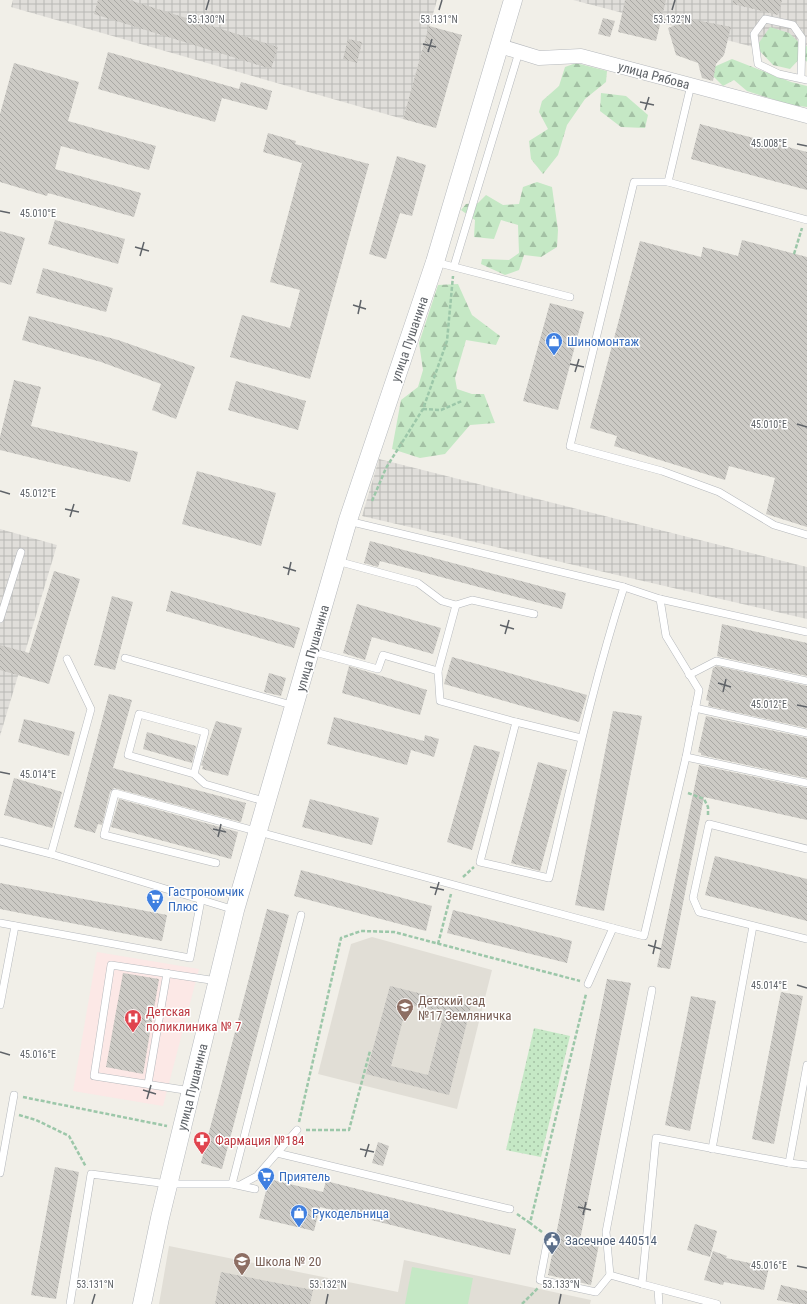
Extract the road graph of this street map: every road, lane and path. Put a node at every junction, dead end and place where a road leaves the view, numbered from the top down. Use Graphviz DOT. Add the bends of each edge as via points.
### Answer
graph roads {
  1 [pos="513,0"];
  2 [pos="500,46"];
  3 [pos="519,52"];
  4 [pos="804,79"];
  5 [pos="691,85"];
  6 [pos="807,116"];
  7 [pos="668,182"];
  8 [pos="806,219"];
  9 [pos="794,254"];
  10 [pos="435,262"];
  11 [pos="454,266"];
  12 [pos="570,296"];
  13 [pos="462,402"];
  14 [pos="423,409"];
  15 [pos="355,522"];
  16 [pos="807,534"];
  17 [pos="21,552"];
  18 [pos="336,561"];
  19 [pos="624,587"];
  20 [pos="660,599"];
  21 [pos="456,605"];
  22 [pos="534,614"];
  23 [pos="0,619"];
  24 [pos="807,632"];
  25 [pos="311,651"];
  26 [pos="125,658"];
  27 [pos="67,660"];
  28 [pos="438,670"];
  29 [pos="689,675"];
  30 [pos="807,680"];
  31 [pos="295,706"];
  32 [pos="695,708"];
  33 [pos="516,722"];
  34 [pos="807,733"];
  35 [pos="581,738"];
  36 [pos="686,757"];
  37 [pos="194,774"];
  38 [pos="807,783"];
  39 [pos="679,786"];
  40 [pos="267,802"];
  41 [pos="709,824"];
  42 [pos="258,831"];
  43 [pos="0,841"];
  44 [pos="807,849"];
  45 [pos="51,854"];
  46 [pos="480,862"];
  47 [pos="216,863"];
  48 [pos="454,885"];
  49 [pos="201,900"];
  50 [pos="235,910"];
  51 [pos="301,915"];
  52 [pos="0,923"];
  53 [pos="15,926"];
  54 [pos="753,926"];
  55 [pos="613,928"];
  56 [pos="807,939"];
  57 [pos="438,944"];
  58 [pos="167,974"];
  59 [pos="218,981"];
  60 [pos="588,984"];
  61 [pos="652,990"];
  62 [pos="0,1005"];
  63 [pos="370,1051"];
  64 [pos="807,1065"];
  65 [pos="148,1084"];
  66 [pos="191,1091"];
  67 [pos="14,1096"];
  68 [pos="11,1112"];
  69 [pos="181,1129"];
  70 [pos="297,1130"];
  71 [pos="712,1149"];
  72 [pos="277,1153"];
  73 [pos="789,1163"];
  74 [pos="807,1165"];
  75 [pos="0,1173"];
  76 [pos="91,1174"];
  77 [pos="168,1184"];
  78 [pos="232,1184"];
  79 [pos="240,1185"];
  80 [pos="255,1189"];
  81 [pos="510,1209"];
  82 [pos="530,1223"];
  83 [pos="548,1238"];
  84 [pos="610,1275"];
  85 [pos="540,1280"];
  86 [pos="642,1284"];
  87 [pos="658,1289"];
  88 [pos="70,1304"];
  89 [pos="142,1304"];
  90 [pos="522,1304"];
  91 [pos="659,1304"];
  92 [pos="717,1304"];
  1 -- 2 [label="street, улица Пушанина"];
  2 -- 3 [label="street, улица Рябова"];
  2 -- 10 [label="street, улица Пушанина"];
  3 -- 5 [label="street, улица Рябова" via="539,58 581,56"];
  3 -- 11 [label="lane"];
  4 -- 4 [label="lane" via="802,38 793,25 765,19 754,34 758,64 779,74"];
  5 -- 6 [label="street, улица Рябова"];
  5 -- 7 [label="lane"];
  7 -- 8 [label="lane"];
  7 -- 16 [label="lane" via="634,182 570,446 662,471 719,492 774,525"];
  8 -- 9 [label="path"];
  10 -- 11 [label="lane"];
  10 -- 15 [label="street, улица Пушанина"];
  11 -- 12 [label="lane"];
  11 -- 14 [label="path" via="447,341"];
  13 -- 14 [label="path" via="442,410"];
  14 -- 15 [label="path"];
  15 -- 18 [label="street, улица Пушанина"];
  15 -- 19 [label="lane"];
  17 -- 23 [label="lane"];
  18 -- 21 [label="lane" via="418,583 442,601"];
  18 -- 25 [label="street, улица Пушанина"];
  19 -- 20 [label="lane"];
  19 -- 35 [label="lane" via="605,645"];
  20 -- 24 [label="lane"];
  20 -- 29 [label="lane" via="666,636"];
  21 -- 22 [label="lane" via="472,600"];
  21 -- 28 [label="lane"];
  25 -- 28 [label="lane" via="378,668 383,655"];
  25 -- 31 [label="street, улица Пушанина"];
  26 -- 31 [label="lane"];
  27 -- 45 [label="lane" via="91,708"];
  28 -- 33 [label="lane" via="440,701"];
  29 -- 30 [label="lane" via="716,661"];
  29 -- 32 [label="lane" via="699,690"];
  31 -- 40 [label="street, улица Пушанина"];
  32 -- 34 [label="lane"];
  32 -- 36 [label="lane"];
  33 -- 35 [label="lane"];
  33 -- 46 [label="lane"];
  35 -- 46 [label="lane" via="550,878"];
  36 -- 38 [label="lane"];
  36 -- 39 [label="lane"];
  37 -- 37 [label="lane" via="128,755 139,714 205,732"];
  37 -- 40 [label="lane" via="205,784"];
  39 -- 41 [label="path" via="690,796 704,799 708,807"];
  39 -- 55 [label="lane" via="644,936"];
  40 -- 42 [label="street, улица Пушанина"];
  41 -- 44 [label="lane"];
  41 -- 54 [label="lane" via="693,898 699,912"];
  42 -- 47 [label="lane" via="115,793 104,835"];
  42 -- 48 [label="lane"];
  42 -- 50 [label="street, улица Пушанина"];
  43 -- 45 [label="lane"];
  45 -- 49 [label="lane"];
  46 -- 48 [label="path"];
  48 -- 55 [label="lane"];
  48 -- 57 [label="path"];
  49 -- 50 [label="lane"];
  49 -- 53 [label="lane" via="190,958"];
  50 -- 59 [label="street, улица Пушанина"];
  51 -- 78 [label="lane"];
  52 -- 53 [label="lane"];
  53 -- 62 [label="lane"];
  54 -- 56 [label="lane"];
  54 -- 71 [label="lane"];
  55 -- 60 [label="lane"];
  57 -- 60 [label="path"];
  57 -- 70 [label="path" via="394,932 361,931 341,938"];
  58 -- 59 [label="lane"];
  58 -- 65 [label="lane"];
  58 -- 65 [label="lane" via="111,965 94,1076"];
  59 -- 66 [label="street, улица Пушанина"];
  60 -- 82 [label="path"];
  61 -- 84 [label="lane" via="606,1232"];
  63 -- 70 [label="path" via="349,1130"];
  64 -- 73 [label="lane"];
  65 -- 66 [label="lane"];
  66 -- 69 [label="street, улица Пушанина"];
  67 -- 68 [label="lane"];
  67 -- 69 [label="path"];
  68 -- 75 [label="lane"];
  68 -- 76 [label="path" via="36,1120 69,1136"];
  69 -- 77 [label="street, улица Пушанина"];
  70 -- 72 [label="lane"];
  71 -- 73 [label="lane"];
  71 -- 86 [label="lane" via="656,1138"];
  72 -- 79 [label="lane" via="257,1176"];
  72 -- 81 [label="lane"];
  73 -- 74 [label="lane"];
  76 -- 77 [label="lane"];
  76 -- 88 [label="lane"];
  77 -- 78 [label="lane"];
  77 -- 89 [label="street, улица Пушанина"];
  78 -- 79 [label="lane"];
  79 -- 80 [label="lane"];
  81 -- 82 [label="path"];
  82 -- 83 [label="path"];
  83 -- 85 [label="lane"];
  84 -- 85 [label="lane" via="596,1292"];
  84 -- 86 [label="lane"];
  85 -- 90 [label="path" via="539,1286"];
  86 -- 87 [label="lane"];
  87 -- 91 [label="lane"];
  87 -- 92 [label="lane"];
}
